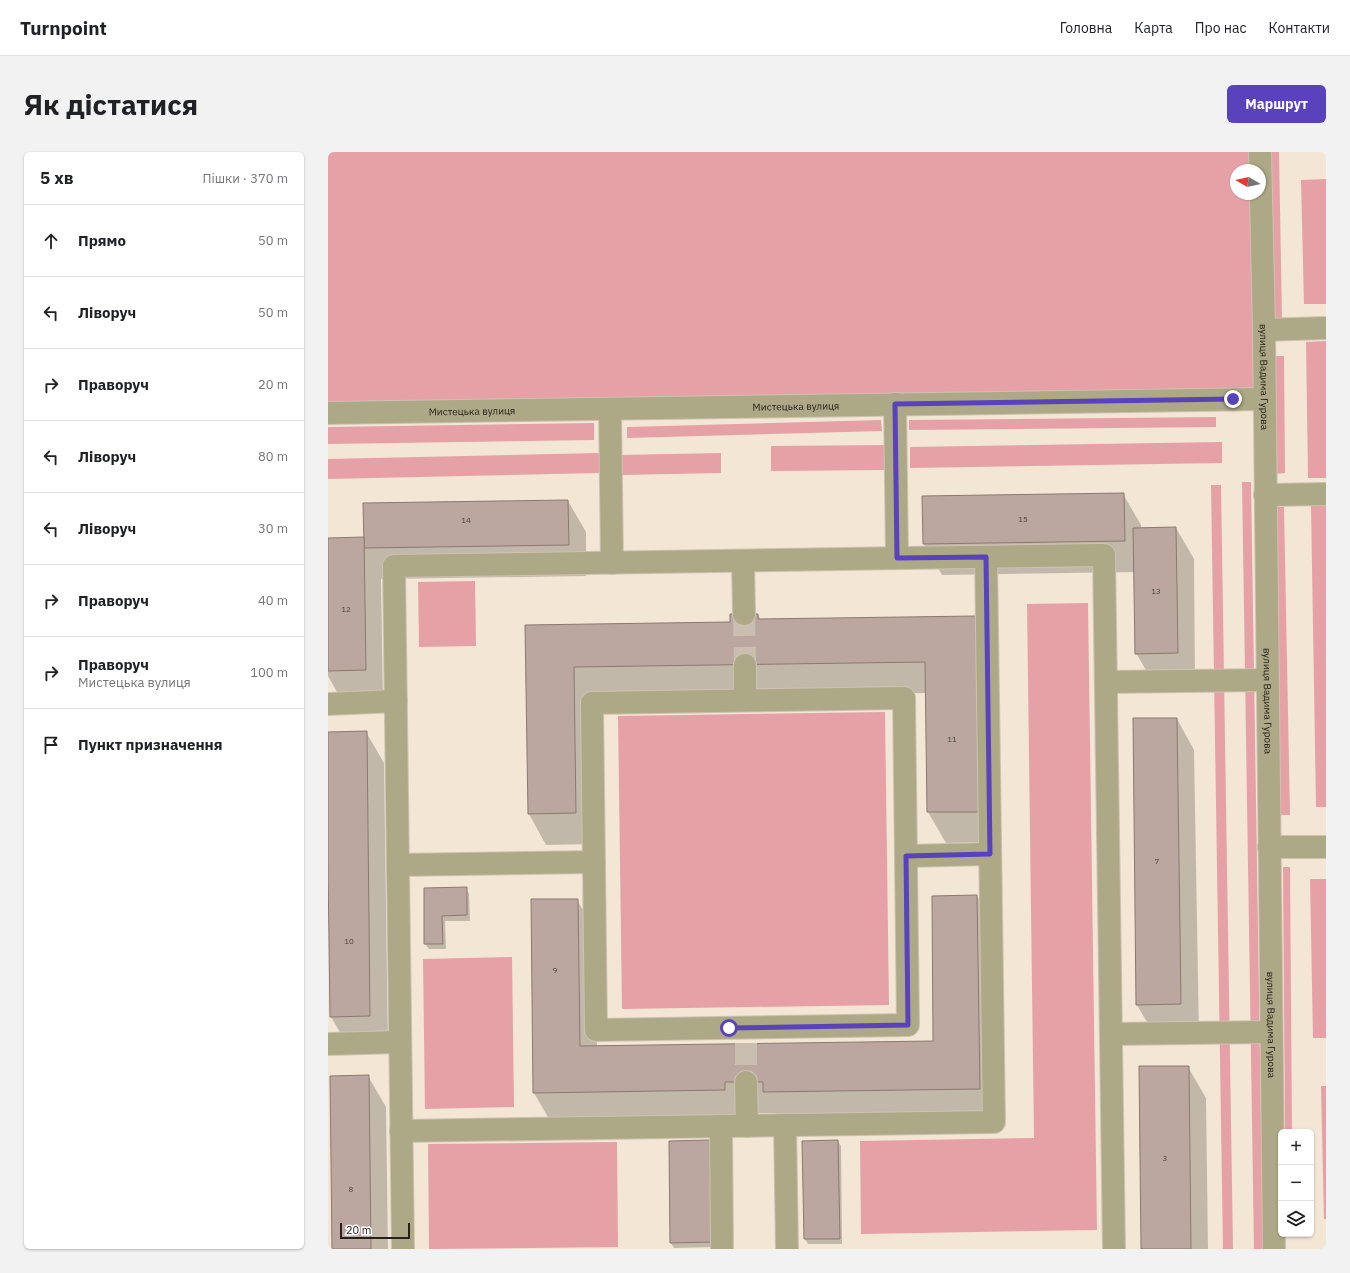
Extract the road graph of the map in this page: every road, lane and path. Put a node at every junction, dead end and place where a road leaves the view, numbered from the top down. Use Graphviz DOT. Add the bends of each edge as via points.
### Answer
graph roads {
  1 [pos="1260,152"];
  2 [pos="1326,328"];
  3 [pos="1264,330"];
  4 [pos="1264,399"];
  5 [pos="895,404"];
  6 [pos="610,409"];
  7 [pos="328,413"];
  8 [pos="1326,494"];
  9 [pos="1265,495"];
  10 [pos="986,557"];
  11 [pos="897,558"];
  12 [pos="743,561"];
  13 [pos="612,562"];
  14 [pos="744,614"];
  15 [pos="745,665"];
  16 [pos="1267,680"];
  17 [pos="1106,682"];
  18 [pos="745,700"];
  19 [pos="396,701"];
  20 [pos="328,704"];
  21 [pos="1269,847"];
  22 [pos="1326,847"];
  23 [pos="990,854"];
  24 [pos="906,856"];
  25 [pos="594,862"];
  26 [pos="398,865"];
  27 [pos="1271,1032"];
  28 [pos="1111,1034"];
  29 [pos="400,1042"];
  30 [pos="328,1044"];
  31 [pos="746,1082"];
  32 [pos="786,1125"];
  33 [pos="721,1126"];
  34 [pos="747,1126"];
  35 [pos="401,1131"];
  36 [pos="403,1249"];
  37 [pos="722,1249"];
  38 [pos="787,1249"];
  39 [pos="1114,1249"];
  40 [pos="1274,1249"];
  1 -- 3 [label="street, вулиця Вадима Гурова"];
  2 -- 3 [label="street"];
  3 -- 4 [label="street, вулиця Вадима Гурова"];
  4 -- 5 [label="street, Мистецька вулиця"];
  4 -- 9 [label="street, вулиця Вадима Гурова"];
  5 -- 6 [label="street, Мистецька вулиця"];
  5 -- 11 [label="street"];
  6 -- 7 [label="street, Мистецька вулиця"];
  6 -- 13 [label="street"];
  8 -- 9 [label="street"];
  9 -- 16 [label="street, вулиця Вадима Гурова"];
  10 -- 11 [label="street"];
  10 -- 17 [label="street" via="1104,556"];
  10 -- 23 [label="street"];
  11 -- 12 [label="street"];
  12 -- 13 [label="street"];
  12 -- 14 [label="street"];
  13 -- 19 [label="street" via="394,566"];
  15 -- 18 [label="street"];
  16 -- 17 [label="street"];
  16 -- 21 [label="street, вулиця Вадима Гурова"];
  17 -- 28 [label="street"];
  18 -- 24 [label="street" via="904,698"];
  18 -- 25 [label="street" via="592,703"];
  19 -- 20 [label="street"];
  19 -- 26 [label="street"];
  21 -- 22 [label="street"];
  21 -- 27 [label="street, вулиця Вадима Гурова"];
  23 -- 24 [label="street"];
  23 -- 32 [label="street" via="994,1122"];
  24 -- 25 [label="street" via="908,1025 746,1036 596,1030"];
  25 -- 26 [label="street"];
  26 -- 29 [label="street"];
  27 -- 28 [label="street"];
  27 -- 40 [label="street, вулиця Вадима Гурова"];
  28 -- 39 [label="street"];
  29 -- 30 [label="street"];
  29 -- 35 [label="street"];
  31 -- 34 [label="street"];
  32 -- 34 [label="street"];
  32 -- 38 [label="street"];
  33 -- 34 [label="street"];
  33 -- 35 [label="street"];
  33 -- 37 [label="street"];
  35 -- 36 [label="street"];
}
